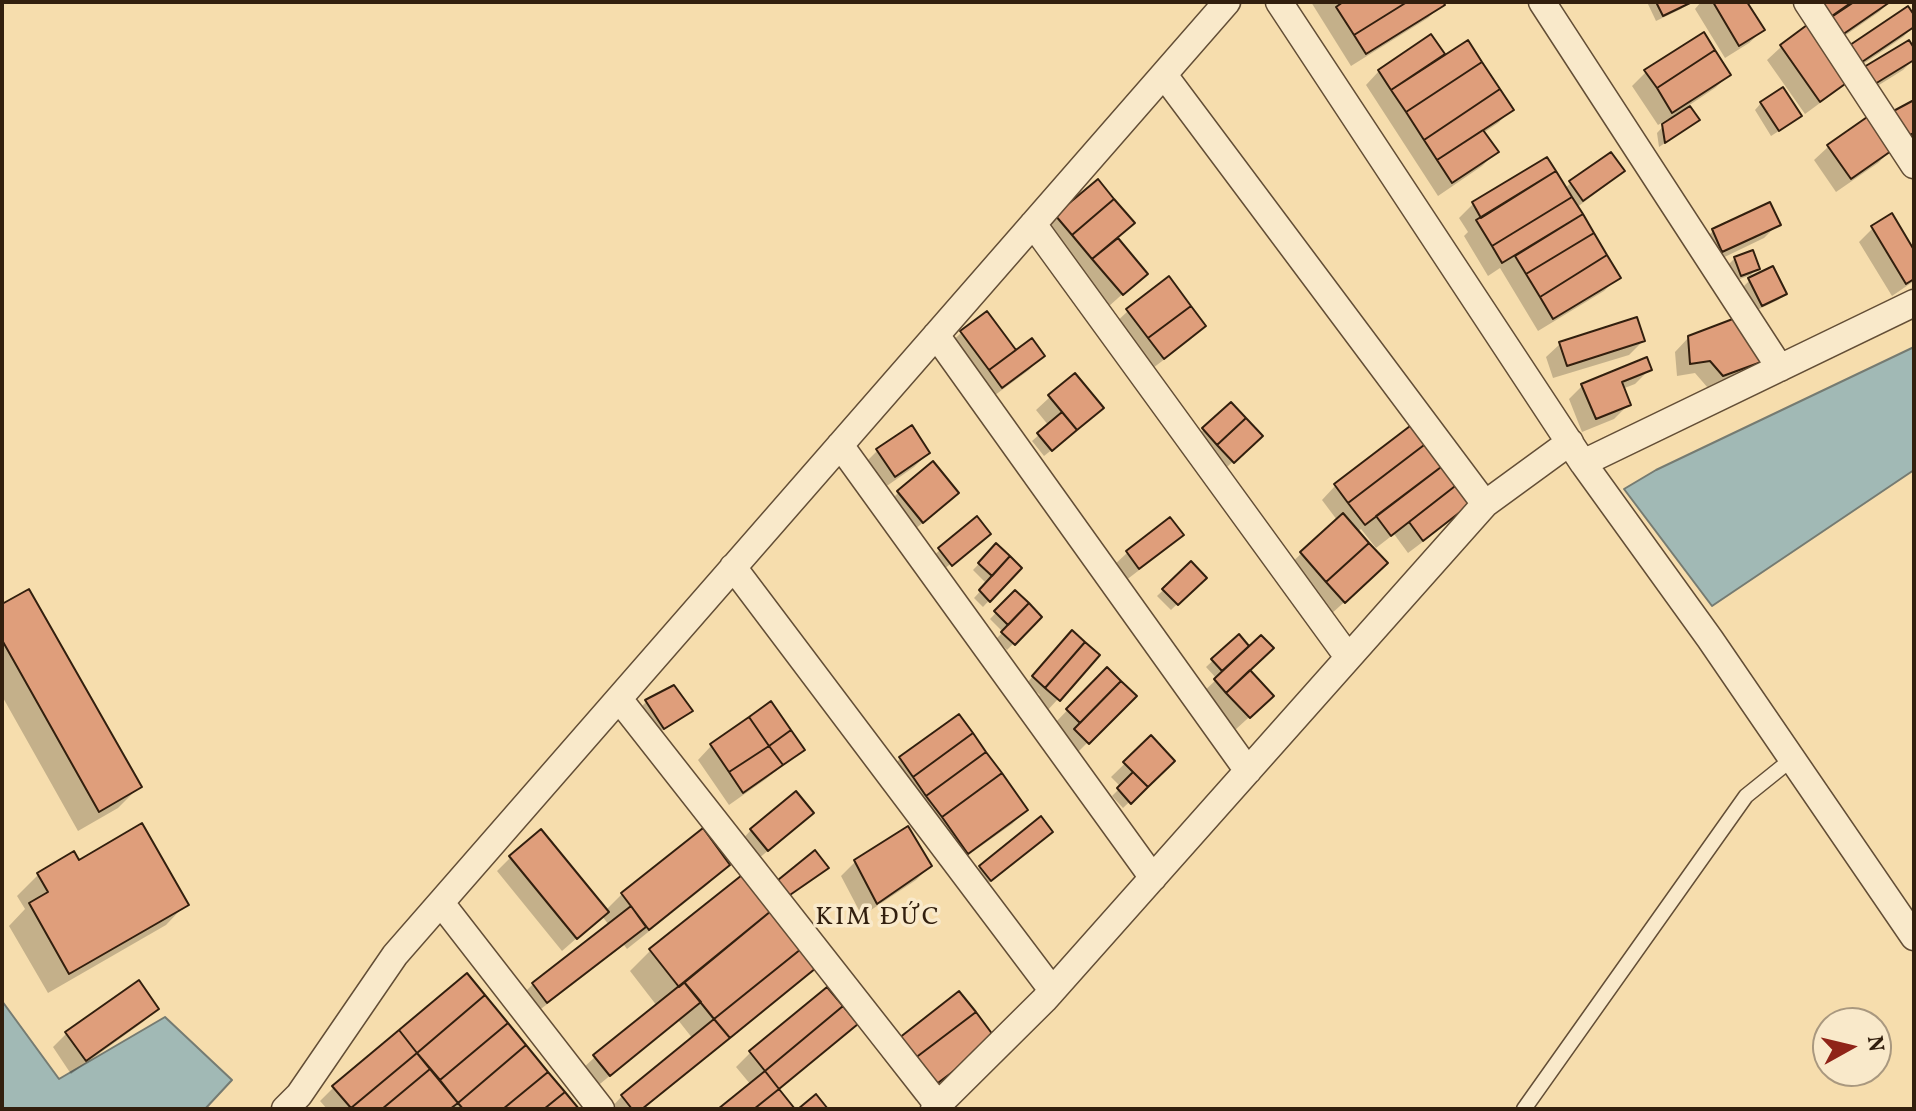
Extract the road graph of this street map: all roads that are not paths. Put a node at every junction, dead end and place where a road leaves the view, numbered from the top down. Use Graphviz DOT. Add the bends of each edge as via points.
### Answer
graph roads {
  1 [pos="1227,2"];
  2 [pos="1279,2"];
  3 [pos="1542,2"];
  4 [pos="1807,2"];
  5 [pos="1164,75"];
  6 [pos="1914,165"];
  7 [pos="1033,224"];
  8 [pos="1914,303"];
  9 [pos="936,335"];
  10 [pos="1780,368"];
  11 [pos="840,445"];
  12 [pos="1576,452"];
  13 [pos="1485,504"];
  14 [pos="733,567"];
  15 [pos="1348,657"];
  16 [pos="619,699"];
  17 [pos="1792,759"];
  18 [pos="1248,771"];
  19 [pos="1153,878"];
  20 [pos="441,903"];
  21 [pos="1914,937"];
  22 [pos="1052,990"];
  23 [pos="298,1104"];
  24 [pos="936,1107"];
  25 [pos="601,1109"];
  26 [pos="1524,1109"];
  1 -- 5 [label="street"];
  2 -- 12 [label="street"];
  3 -- 10 [label="street"];
  4 -- 6 [label="street"];
  5 -- 7 [label="street"];
  5 -- 13 [label="street"];
  7 -- 9 [label="street"];
  7 -- 15 [label="street"];
  8 -- 10 [label="street"];
  9 -- 11 [label="street"];
  9 -- 18 [label="street"];
  10 -- 12 [label="street"];
  11 -- 14 [label="street"];
  11 -- 19 [label="street"];
  12 -- 13 [label="street"];
  12 -- 17 [label="street"];
  13 -- 15 [label="street"];
  14 -- 16 [label="street"];
  14 -- 22 [label="street"];
  15 -- 18 [label="street"];
  16 -- 20 [label="street"];
  16 -- 24 [label="street"];
  17 -- 21 [label="street"];
  17 -- 26 [label="lane" via="1746,796"];
  18 -- 19 [label="street"];
  19 -- 22 [label="street"];
  20 -- 23 [label="street" via="395,955"];
  20 -- 25 [label="street"];
  22 -- 24 [label="street"];
}
